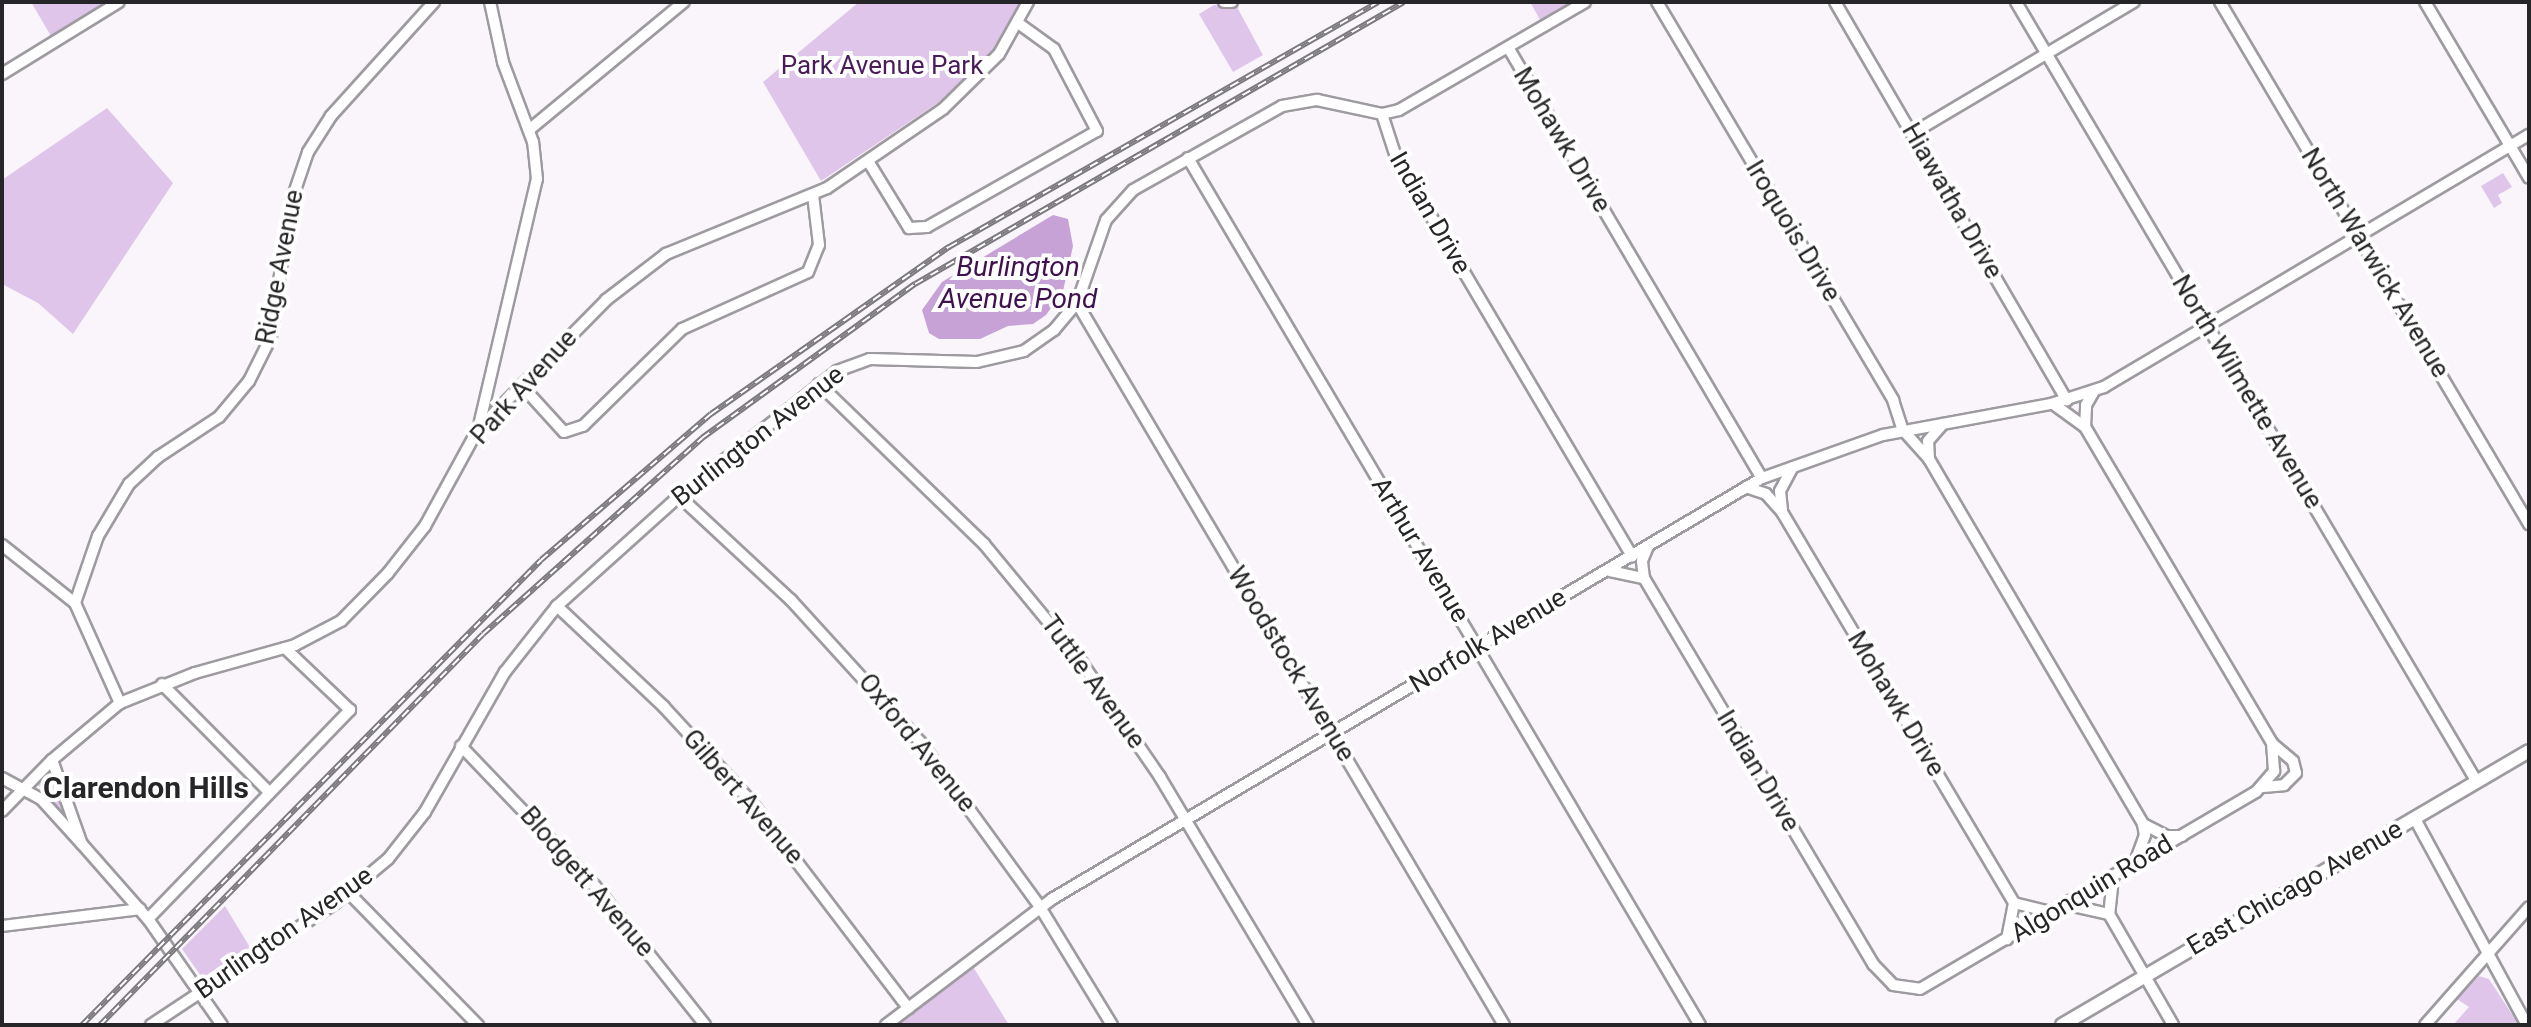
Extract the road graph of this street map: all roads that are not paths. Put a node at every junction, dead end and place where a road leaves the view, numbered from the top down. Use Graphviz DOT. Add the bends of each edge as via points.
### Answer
graph roads {
  1 [pos="119,2"];
  2 [pos="434,2"];
  3 [pos="490,2"];
  4 [pos="684,2"];
  5 [pos="1028,2"];
  6 [pos="1225,2"];
  7 [pos="1232,2"];
  8 [pos="1585,2"];
  9 [pos="1657,2"];
  10 [pos="1835,2"];
  11 [pos="2016,2"];
  12 [pos="2134,2"];
  13 [pos="2220,2"];
  14 [pos="2425,2"];
  15 [pos="1018,23"];
  16 [pos="1509,49"];
  17 [pos="2047,54"];
  18 [pos="2,74"];
  19 [pos="1382,114"];
  20 [pos="529,130"];
  21 [pos="1913,133"];
  22 [pos="2529,135"];
  23 [pos="2510,146"];
  24 [pos="1188,158"];
  25 [pos="868,161"];
  26 [pos="2529,178"];
  27 [pos="813,195"];
  28 [pos="2358,236"];
  29 [pos="1077,303"];
  30 [pos="2208,326"];
  31 [pos="819,384"];
  32 [pos="522,386"];
  33 [pos="2094,391"];
  34 [pos="2067,400"];
  35 [pos="2051,404"];
  36 [pos="1949,421"];
  37 [pos="2085,427"];
  38 [pos="1903,430"];
  39 [pos="477,431"];
  40 [pos="1929,459"];
  41 [pos="1796,464"];
  42 [pos="1762,478"];
  43 [pos="1746,487"];
  44 [pos="679,496"];
  45 [pos="1782,512"];
  46 [pos="2529,524"];
  47 [pos="2,545"];
  48 [pos="1648,546"];
  49 [pos="1632,556"];
  50 [pos="1608,571"];
  51 [pos="1644,578"];
  52 [pos="75,603"];
  53 [pos="557,606"];
  54 [pos="1477,647"];
  55 [pos="285,648"];
  56 [pos="162,684"];
  57 [pos="120,703"];
  58 [pos="1332,733"];
  59 [pos="2272,743"];
  60 [pos="461,746"];
  61 [pos="2529,751"];
  62 [pos="52,760"];
  63 [pos="2,778"];
  64 [pos="2477,782"];
  65 [pos="2263,787"];
  66 [pos="23,789"];
  67 [pos="269,792"];
  68 [pos="2,811"];
  69 [pos="2415,819"];
  70 [pos="1187,820"];
  71 [pos="2143,824"];
  72 [pos="2182,836"];
  73 [pos="82,844"];
  74 [pos="2134,864"];
  75 [pos="2114,877"];
  76 [pos="349,893"];
  77 [pos="2014,903"];
  78 [pos="2067,905"];
  79 [pos="1040,907"];
  80 [pos="2529,907"];
  81 [pos="140,909"];
  82 [pos="2054,912"];
  83 [pos="2109,914"];
  84 [pos="148,919"];
  85 [pos="2,926"];
  86 [pos="2007,939"];
  87 [pos="2486,957"];
  88 [pos="2144,976"];
  89 [pos="1901,988"];
  90 [pos="199,992"];
  91 [pos="908,1008"];
  92 [pos="151,1025"];
  93 [pos="222,1025"];
  94 [pos="478,1025"];
  95 [pos="705,1025"];
  96 [pos="886,1025"];
  97 [pos="1112,1025"];
  98 [pos="1308,1025"];
  99 [pos="1504,1025"];
  100 [pos="1700,1025"];
  101 [pos="2062,1025"];
  102 [pos="2173,1025"];
  103 [pos="2425,1025"];
  104 [pos="2527,1025"];
  1 -- 18 [label="street"];
  2 -- 52 [label="street, Ridge Avenue" via="331,116 308,152 290,205 271,337 249,381 219,417 158,457 129,484 98,536"];
  3 -- 20 [label="street" via="503,62"];
  4 -- 20 [label="street"];
  5 -- 15 [label="street, Park Avenue"];
  6 -- 7 [label="street"];
  8 -- 16 [label="street"];
  9 -- 38 [label="street, Iroquois Drive" via="1893,400"];
  10 -- 21 [label="street, Hiawatha Drive"];
  11 -- 17 [label="street, North Wilmette Avenue"];
  12 -- 17 [label="street"];
  13 -- 28 [label="street, North Warwick Avenue"];
  14 -- 23 [label="street"];
  15 -- 25 [label="street, Park Avenue" via="999,54 961,94"];
  15 -- 25 [label="street" via="1054,49 1097,131 927,227 909,228"];
  16 -- 19 [label="street" via="1421,99"];
  16 -- 42 [label="street, Mohawk Drive"];
  17 -- 21 [label="street"];
  17 -- 30 [label="street, North Wilmette Avenue"];
  19 -- 24 [label="street, Burlington Avenue" via="1317,100 1292,103 1264,113"];
  19 -- 49 [label="street, Indian Drive" via="1396,157"];
  20 -- 39 [label="street" via="537,191"];
  21 -- 34 [label="street, Hiawatha Drive"];
  22 -- 23 [label="street, Norfolk Avenue"];
  23 -- 26 [label="street"];
  23 -- 28 [label="street, Norfolk Avenue"];
  24 -- 29 [label="street, Burlington Avenue" via="1113,208"];
  24 -- 54 [label="street, Arthur Avenue"];
  25 -- 27 [label="street, Park Avenue"];
  27 -- 32 [label="street, Park Avenue" via="648,264"];
  27 -- 32 [label="street" via="819,245 808,272 682,329 583,426 564,432"];
  28 -- 30 [label="street, Norfolk Avenue"];
  28 -- 46 [label="street, North Warwick Avenue"];
  29 -- 31 [label="street, Burlington Avenue" via="1044,339 1009,357 977,362 870,359 849,364"];
  29 -- 58 [label="street, Woodstock Avenue"];
  30 -- 33 [label="street, Norfolk Avenue"];
  30 -- 64 [label="street, North Wilmette Avenue"];
  31 -- 44 [label="street, Burlington Avenue"];
  31 -- 70 [label="street, Tuttle Avenue" via="937,494 1021,587 1122,719"];
  32 -- 39 [label="street, Park Avenue"];
  33 -- 34 [label="street, Norfolk Avenue"];
  33 -- 37 [label="street" via="2086,405"];
  34 -- 35 [label="street, Norfolk Avenue"];
  35 -- 36 [label="street, Norfolk Avenue"];
  35 -- 37 [label="street"];
  36 -- 38 [label="street, Norfolk Avenue"];
  36 -- 40 [label="street" via="1934,429"];
  37 -- 59 [label="street"];
  38 -- 40 [label="street, Iroquois Drive"];
  38 -- 41 [label="street, Norfolk Avenue"];
  39 -- 55 [label="street, Park Avenue" via="436,507 388,573 341,621"];
  40 -- 71 [label="street, Iroquois Drive"];
  41 -- 42 [label="street, Norfolk Avenue"];
  41 -- 45 [label="street" via="1783,479"];
  42 -- 43 [label="street, Norfolk Avenue"];
  43 -- 45 [label="street, Mohawk Drive" via="1766,494"];
  43 -- 48 [label="street, Norfolk Avenue"];
  44 -- 53 [label="street, Burlington Avenue"];
  44 -- 79 [label="street, Oxford Avenue" via="782,591 876,691 955,787"];
  45 -- 77 [label="street, Mohawk Drive"];
  47 -- 52 [label="street"];
  48 -- 49 [label="street, Norfolk Avenue"];
  48 -- 51 [label="street" via="1642,561"];
  49 -- 50 [label="street, Norfolk Avenue"];
  50 -- 51 [label="street"];
  50 -- 54 [label="street, Norfolk Avenue"];
  51 -- 89 [label="street, Indian Drive" via="1873,964"];
  52 -- 57 [label="street"];
  53 -- 60 [label="street, Burlington Avenue" via="505,672"];
  53 -- 91 [label="street, Gilbert Avenue" via="664,707 749,799"];
  54 -- 58 [label="street, Norfolk Avenue"];
  54 -- 100 [label="street, Arthur Avenue"];
  55 -- 56 [label="street, Park Avenue"];
  55 -- 67 [label="street" via="350,710"];
  56 -- 57 [label="street, Park Avenue"];
  56 -- 67 [label="street"];
  57 -- 62 [label="street, Park Avenue"];
  58 -- 70 [label="street, Norfolk Avenue"];
  58 -- 99 [label="street, Woodstock Avenue"];
  59 -- 65 [label="street, Algonquin Road" via="2274,771"];
  59 -- 65 [label="street" via="2293,761 2296,773 2284,785"];
  60 -- 76 [label="street, Burlington Avenue" via="416,826"];
  60 -- 95 [label="street, Blodgett Avenue" via="595,886"];
  61 -- 64 [label="main road, East Chicago Avenue"];
  62 -- 66 [label="street, Park Avenue"];
  62 -- 73 [label="street"];
  63 -- 66 [label="street"];
  64 -- 69 [label="main road, East Chicago Avenue"];
  65 -- 72 [label="street, Algonquin Road"];
  66 -- 68 [label="street, Park Avenue"];
  66 -- 73 [label="street" via="41,799"];
  67 -- 84 [label="street"];
  69 -- 87 [label="street"];
  69 -- 88 [label="main road, East Chicago Avenue"];
  70 -- 79 [label="street, Norfolk Avenue"];
  70 -- 98 [label="street, Tuttle Avenue"];
  71 -- 72 [label="street" via="2167,836"];
  71 -- 74 [label="street" via="2142,849"];
  72 -- 74 [label="street, Algonquin Road"];
  73 -- 81 [label="street"];
  74 -- 75 [label="street, Algonquin Road"];
  75 -- 78 [label="street, Algonquin Road"];
  75 -- 83 [label="street" via="2108,888"];
  76 -- 90 [label="street, Burlington Avenue"];
  76 -- 94 [label="street"];
  77 -- 82 [label="street" via="2036,913"];
  77 -- 86 [label="street"];
  78 -- 82 [label="street, Algonquin Road"];
  78 -- 83 [label="street"];
  79 -- 91 [label="street, Norfolk Avenue"];
  79 -- 97 [label="street, Oxford Avenue"];
  80 -- 87 [label="street"];
  81 -- 84 [label="street"];
  81 -- 85 [label="street"];
  82 -- 86 [label="street, Algonquin Road"];
  83 -- 88 [label="street"];
  84 -- 90 [label="street"];
  86 -- 89 [label="street, Algonquin Road" via="1927,986"];
  87 -- 103 [label="street"];
  87 -- 104 [label="street"];
  88 -- 101 [label="main road, East Chicago Avenue"];
  88 -- 102 [label="street"];
  90 -- 92 [label="street, Burlington Avenue"];
  90 -- 93 [label="street"];
  91 -- 96 [label="street, Norfolk Avenue"];
}
